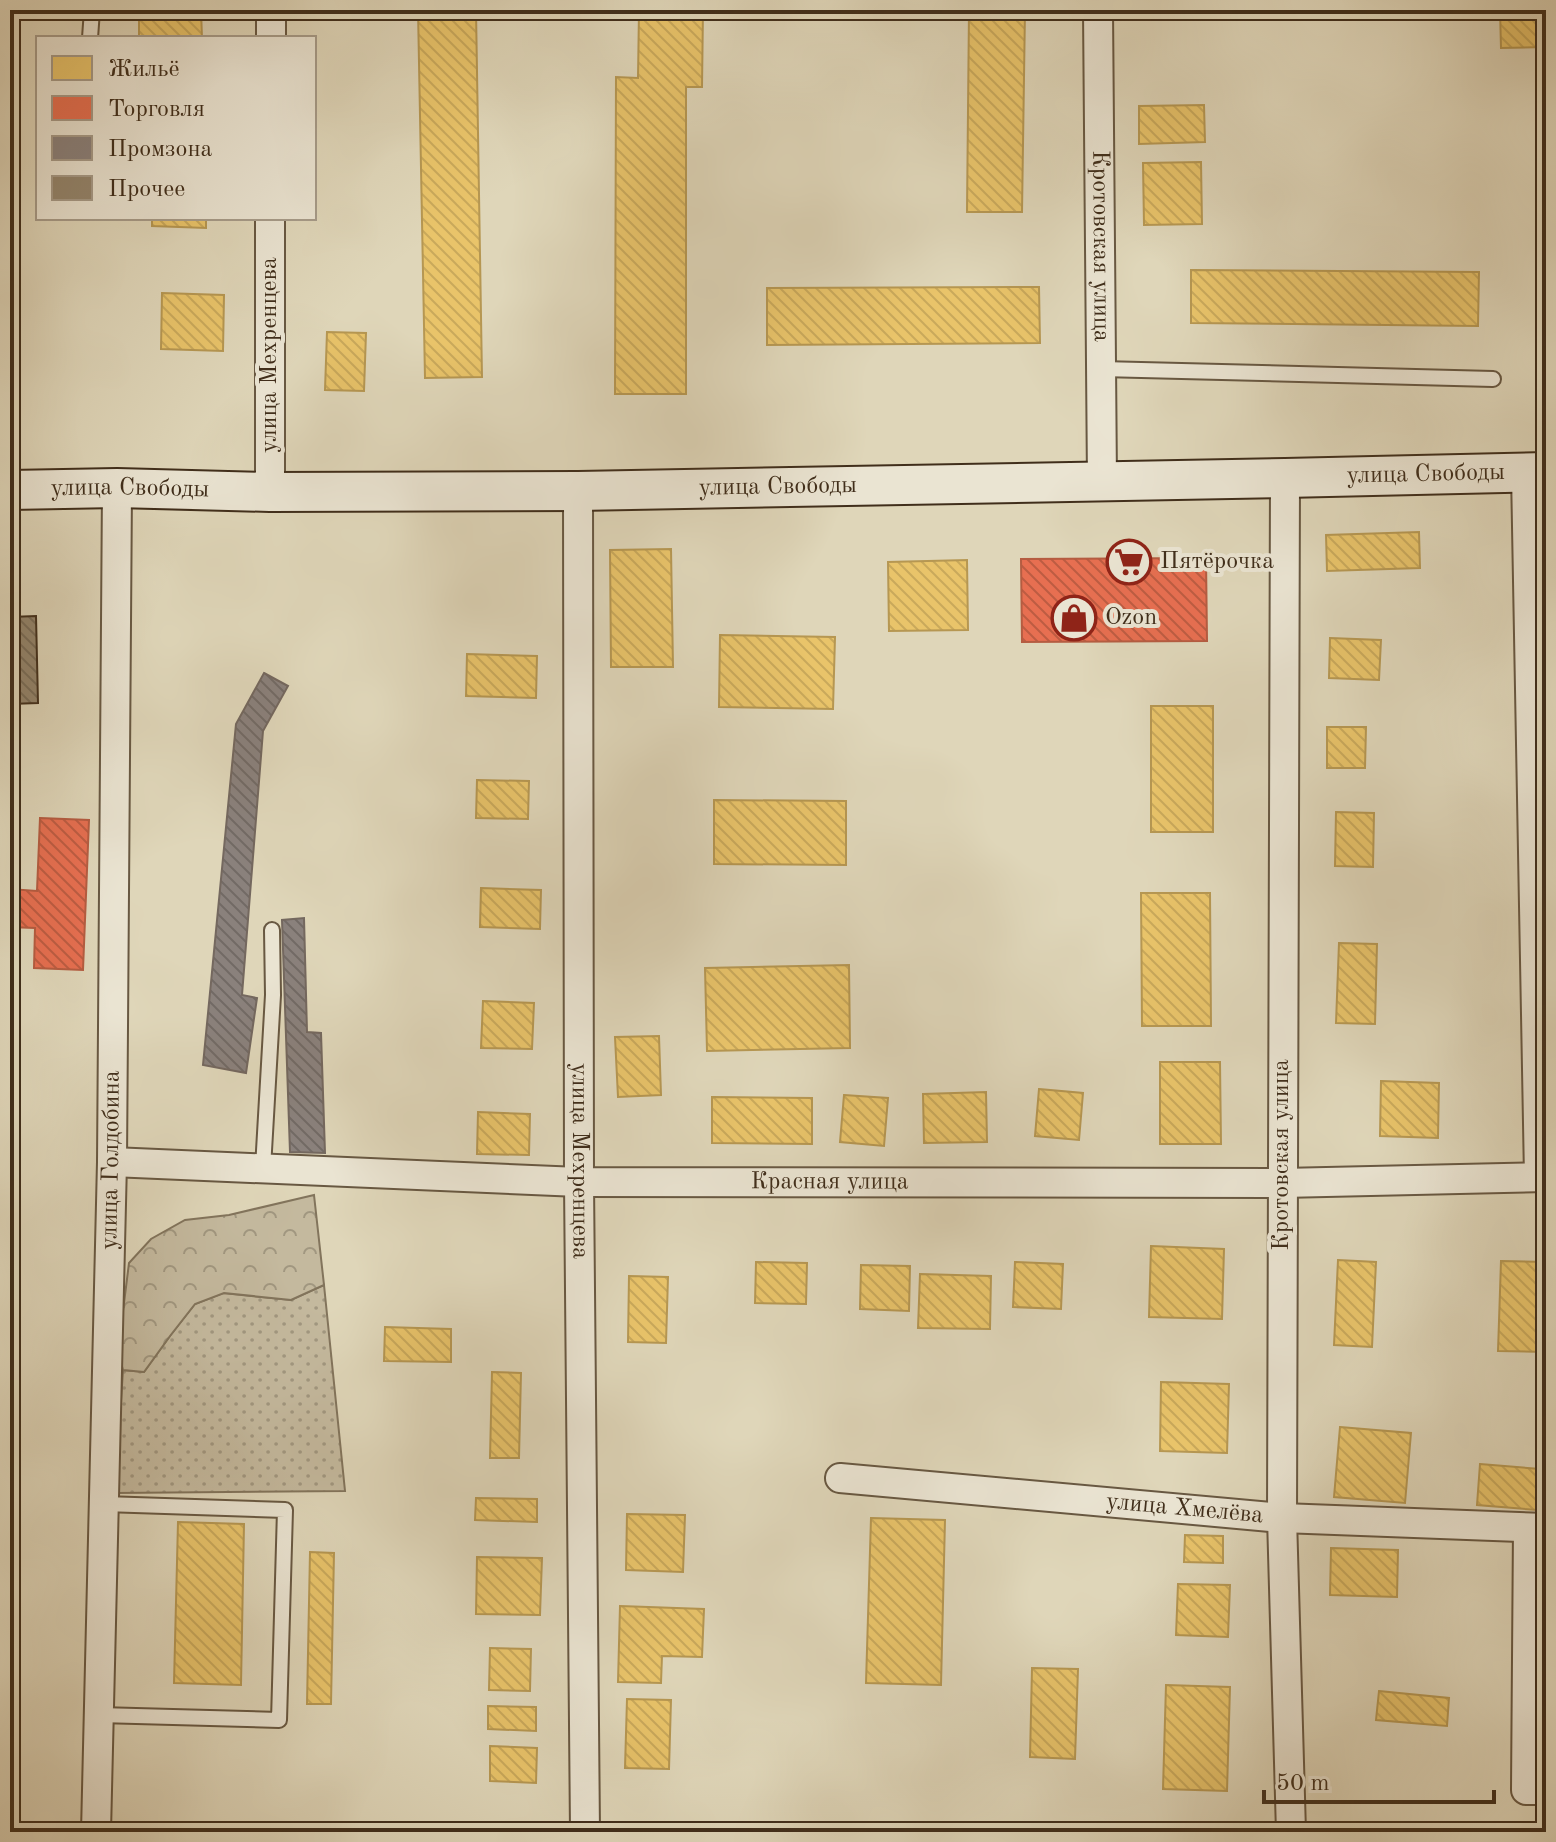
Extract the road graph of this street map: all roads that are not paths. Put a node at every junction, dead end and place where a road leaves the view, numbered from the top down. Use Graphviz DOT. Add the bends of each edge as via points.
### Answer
graph roads {
  1 [pos="92,10"];
  2 [pos="271,10"];
  3 [pos="1098,10"];
  4 [pos="90,36"];
  5 [pos="271,36"];
  6 [pos="270,220"];
  7 [pos="1101,369"];
  8 [pos="1493,379"];
  9 [pos="1536,472"];
  10 [pos="1285,478"];
  11 [pos="1102,481"];
  12 [pos="117,488"];
  13 [pos="10,490"];
  14 [pos="578,491"];
  15 [pos="270,492"];
  16 [pos="272,930"];
  17 [pos="112,1162"];
  18 [pos="263,1168"];
  19 [pos="1543,1177"];
  20 [pos="579,1182"];
  21 [pos="1282,1183"];
  22 [pos="840,1478"];
  23 [pos="104,1504"];
  24 [pos="1282,1518"];
  25 [pos="1537,1528"];
  26 [pos="99,1715"];
  27 [pos="1546,1790"];
  28 [pos="96,1832"];
  29 [pos="585,1832"];
  30 [pos="1291,1832"];
  1 -- 4 [label="lane"];
  2 -- 5 [label="street"];
  3 -- 7 [label="street, Кротовская улица"];
  6 -- 15 [label="street, улица Мехренцева"];
  7 -- 8 [label="lane"];
  7 -- 11 [label="street, Кротовская улица"];
  9 -- 10 [label="main road, улица Свободы"];
  9 -- 19 [label="street"];
  10 -- 11 [label="main road, улица Свободы"];
  10 -- 21 [label="street, Кротовская улица"];
  11 -- 14 [label="main road, улица Свободы"];
  12 -- 13 [label="main road, улица Свободы"];
  12 -- 15 [label="main road, улица Свободы"];
  12 -- 17 [label="street, улица Голдобина"];
  14 -- 15 [label="main road, улица Свободы"];
  14 -- 20 [label="street, улица Мехренцева"];
  16 -- 18 [label="lane"];
  17 -- 18 [label="street, Красная улица"];
  17 -- 23 [label="street, улица Голдобина"];
  18 -- 20 [label="street, Красная улица"];
  19 -- 21 [label="street, Красная улица"];
  20 -- 21 [label="street, Красная улица"];
  20 -- 29 [label="street, улица Мехренцева"];
  21 -- 24 [label="street, Кротовская улица"];
  22 -- 24 [label="street, улица Хмелёва"];
  23 -- 26 [label="street, улица Голдобина"];
  23 -- 26 [label="lane" via="285,1510 279,1720"];
  24 -- 25 [label="street, улица Хмелёва"];
  24 -- 30 [label="street, Кротовская улица"];
  25 -- 27 [label="street, улица Хмелёва" via="1526,1790"];
  26 -- 28 [label="street, улица Голдобина"];
}
